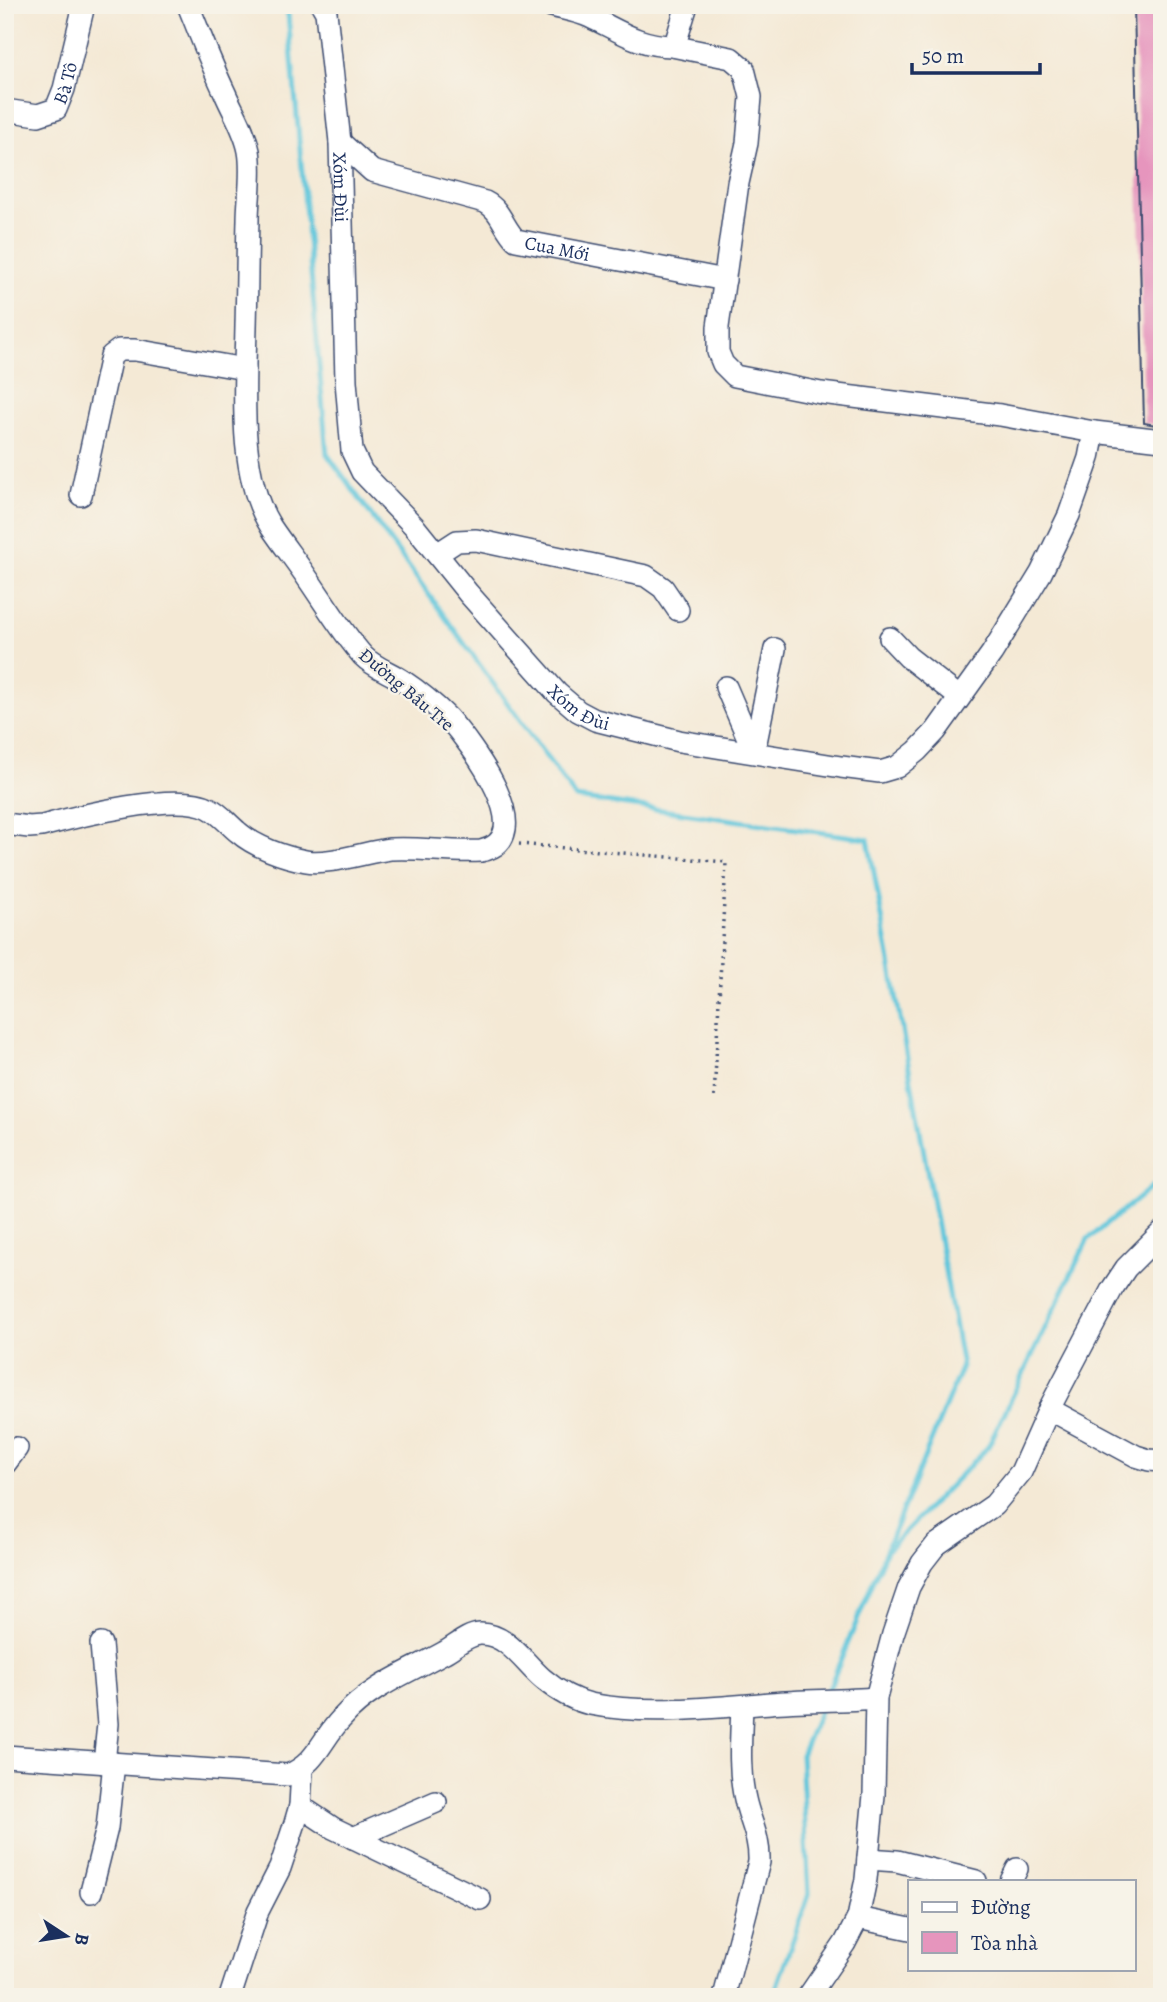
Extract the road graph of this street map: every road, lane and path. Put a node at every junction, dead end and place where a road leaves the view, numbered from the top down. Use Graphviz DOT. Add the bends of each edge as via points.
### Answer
graph roads {
  1 [pos="84,5"];
  2 [pos="188,5"];
  3 [pos="548,5"];
  4 [pos="687,5"];
  5 [pos="326,8"];
  6 [pos="671,46"];
  7 [pos="5,110"];
  8 [pos="340,142"];
  9 [pos="725,280"];
  10 [pos="245,369"];
  11 [pos="1094,432"];
  12 [pos="1162,440"];
  13 [pos="81,495"];
  14 [pos="438,554"];
  15 [pos="678,610"];
  16 [pos="890,638"];
  17 [pos="775,649"];
  18 [pos="726,687"];
  19 [pos="960,697"];
  20 [pos="754,752"];
  21 [pos="5,824"];
  22 [pos="499,843"];
  23 [pos="714,1099"];
  24 [pos="1162,1233"];
  25 [pos="1049,1409"];
  26 [pos="1162,1461"];
  27 [pos="101,1644"];
  28 [pos="876,1698"];
  29 [pos="742,1706"];
  30 [pos="7,1763"];
  31 [pos="109,1763"];
  32 [pos="302,1770"];
  33 [pos="436,1801"];
  34 [pos="300,1806"];
  35 [pos="353,1838"];
  36 [pos="868,1859"];
  37 [pos="972,1880"];
  38 [pos="92,1892"];
  39 [pos="480,1899"];
  40 [pos="858,1918"];
  41 [pos="908,1929"];
  42 [pos="230,1997"];
  43 [pos="724,1997"];
  44 [pos="808,1997"];
  1 -- 7 [label="street, Bà Tô" via="56,109 38,115"];
  2 -- 10 [label="street, Đường Bầu Tre" via="249,153"];
  3 -- 6 [label="street" via="588,16 629,38"];
  4 -- 6 [label="street"];
  5 -- 8 [label="street, Xóm Đùi"];
  6 -- 9 [label="street" via="731,58 744,69 751,97"];
  8 -- 9 [label="street, Cua Mới" via="372,172 495,207 516,240"];
  8 -- 14 [label="street, Xóm Đùi" via="352,451 362,472"];
  9 -- 11 [label="street" via="718,352 735,376 821,393 1000,415"];
  10 -- 13 [label="street" via="135,350 119,350 111,356"];
  10 -- 22 [label="street, Đường Bầu Tre" via="250,476 270,525 365,658 402,680 460,735 500,797 507,821"];
  11 -- 12 [label="street"];
  11 -- 19 [label="street, Xóm Đùi" via="1069,515 1041,573"];
  14 -- 15 [label="street" via="457,541 476,540 616,568 646,576 663,588"];
  14 -- 20 [label="street, Xóm Đùi" via="557,693 578,711 595,720 679,741"];
  16 -- 19 [label="street"];
  17 -- 20 [label="street"];
  18 -- 20 [label="street"];
  19 -- 20 [label="street, Xóm Đùi" via="917,751 897,767 880,772"];
  21 -- 22 [label="street" via="42,826 119,808 185,802 209,808 254,842 307,861 392,849 481,851"];
  22 -- 23 [label="path" via="726,862"];
  24 -- 25 [label="street" via="1126,1268 1112,1289"];
  25 -- 26 [label="street" via="1149,1461"];
  25 -- 28 [label="street" via="1010,1487 993,1505 936,1545 922,1563 892,1634"];
  27 -- 31 [label="street"];
  28 -- 29 [label="street"];
  28 -- 36 [label="street"];
  29 -- 32 [label="street" via="636,1709 588,1704 544,1680 504,1641 481,1634 464,1639 363,1697 340,1719"];
  29 -- 43 [label="street" via="744,1798 760,1844 759,1862"];
  30 -- 31 [label="street"];
  31 -- 32 [label="street" via="288,1775"];
  31 -- 38 [label="street" via="107,1828"];
  32 -- 34 [label="street"];
  33 -- 35 [label="street"];
  34 -- 35 [label="street"];
  34 -- 42 [label="street"];
  35 -- 39 [label="street"];
  36 -- 37 [label="street" via="897,1861"];
  36 -- 40 [label="street"];
  40 -- 41 [label="street"];
  40 -- 44 [label="street"];
}
